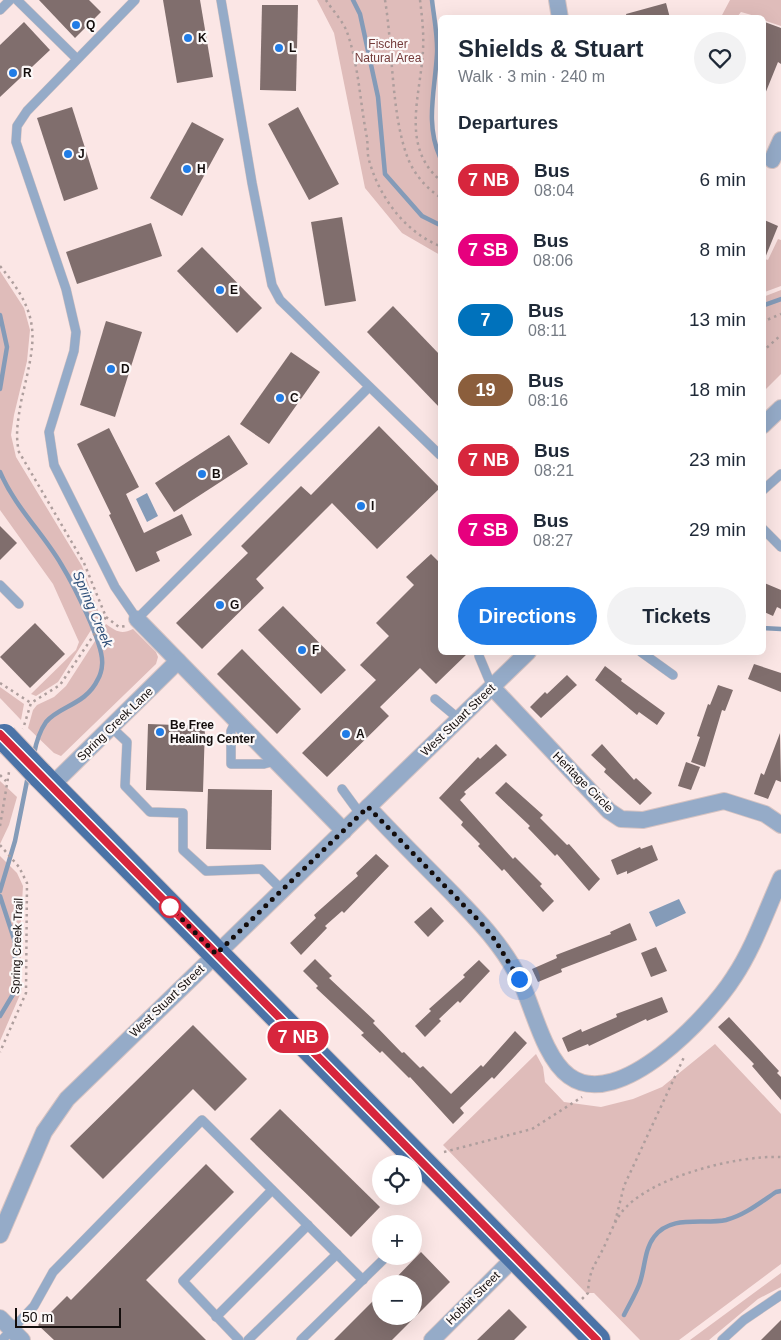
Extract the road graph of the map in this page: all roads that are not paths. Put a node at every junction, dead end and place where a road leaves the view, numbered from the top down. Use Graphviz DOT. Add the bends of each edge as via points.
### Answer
graph roads {
  1 [pos="10,0"];
  2 [pos="17,0"];
  3 [pos="135,0"];
  4 [pos="221,0"];
  5 [pos="557,0"];
  6 [pos="0,10"];
  7 [pos="560,15"];
  8 [pos="77,59"];
  9 [pos="781,140"];
  10 [pos="772,160"];
  11 [pos="369,387"];
  12 [pos="781,408"];
  13 [pos="766,422"];
  14 [pos="438,453"];
  15 [pos="781,474"];
  16 [pos="766,488"];
  17 [pos="766,532"];
  18 [pos="781,547"];
  19 [pos="0,585"];
  20 [pos="19,604"];
  21 [pos="138,618"];
  22 [pos="525,655"];
  23 [pos="645,655"];
  24 [pos="479,656"];
  25 [pos="178,662"];
  26 [pos="673,675"];
  27 [pos="492,687"];
  28 [pos="435,699"];
  29 [pos="459,719"];
  30 [pos="236,720"];
  31 [pos="111,727"];
  32 [pos="2,736"];
  33 [pos="275,762"];
  34 [pos="46,780"];
  35 [pos="342,789"];
  36 [pos="364,811"];
  37 [pos="781,825"];
  38 [pos="344,831"];
  39 [pos="781,878"];
  40 [pos="282,890"];
  41 [pos="216,954"];
  42 [pos="272,1190"];
  43 [pos="308,1225"];
  44 [pos="0,1235"];
  45 [pos="337,1254"];
  46 [pos="515,1257"];
  47 [pos="378,1265"];
  48 [pos="363,1280"];
  49 [pos="781,1295"];
  50 [pos="216,1317"];
  51 [pos="0,1318"];
  52 [pos="12,1337"];
  53 [pos="239,1340"];
  54 [pos="248,1340"];
  55 [pos="301,1340"];
  56 [pos="432,1340"];
  57 [pos="597,1340"];
  58 [pos="722,1340"];
  1 -- 6 [label="lane"];
  2 -- 8 [label="lane"];
  3 -- 8 [label="lane"];
  4 -- 11 [label="lane" via="272,285 280,300"];
  5 -- 7 [label="street"];
  8 -- 21 [label="lane" via="27,111 17,126 16,142 66,289 76,332 74,351 49,432 54,465 115,587"];
  9 -- 10 [label="street"];
  11 -- 14 [label="lane"];
  11 -- 21 [label="lane"];
  12 -- 13 [label="street"];
  15 -- 16 [label="lane"];
  17 -- 18 [label="lane"];
  19 -- 20 [label="lane"];
  21 -- 25 [label="street"];
  22 -- 27 [label="street, West Stuart Street"];
  23 -- 26 [label="lane"];
  24 -- 27 [label="lane"];
  25 -- 30 [label="street"];
  25 -- 31 [label="street, Spring Creek Lane"];
  27 -- 29 [label="street, West Stuart Street"];
  27 -- 37 [label="street, Heritage Circle" via="609,811 621,818 643,820 724,801 765,814"];
  28 -- 29 [label="lane"];
  29 -- 36 [label="street, West Stuart Street"];
  30 -- 33 [label="street"];
  30 -- 33 [label="lane" via="231,731 231,764"];
  31 -- 34 [label="street, Spring Creek Lane"];
  31 -- 40 [label="lane" via="127,742 125,786 150,812 183,812 183,850 206,871 261,869"];
  32 -- 34 [label="main road, bridge"];
  33 -- 38 [label="street"];
  34 -- 41 [label="main road"];
  35 -- 36 [label="lane"];
  36 -- 38 [label="street, West Stuart Street"];
  36 -- 39 [label="street" via="495,940 519,979 554,1061 570,1078 591,1084 607,1083 642,1067 682,1039 702,1019 743,963"];
  38 -- 40 [label="street, West Stuart Street"];
  40 -- 41 [label="street, West Stuart Street"];
  41 -- 44 [label="street, West Stuart Street" via="67,1099 44,1132"];
  41 -- 46 [label="main road"];
  42 -- 43 [label="lane"];
  42 -- 50 [label="lane" via="183,1281"];
  42 -- 52 [label="lane" via="202,1120 53,1272"];
  43 -- 45 [label="lane"];
  43 -- 50 [label="lane"];
  45 -- 48 [label="lane"];
  45 -- 54 [label="lane"];
  46 -- 56 [label="street, Hobbit Street"];
  46 -- 57 [label="main road"];
  47 -- 48 [label="lane"];
  48 -- 55 [label="lane"];
  49 -- 58 [label="lane" via="744,1320"];
  50 -- 53 [label="lane"];
  51 -- 52 [label="street"];
}
